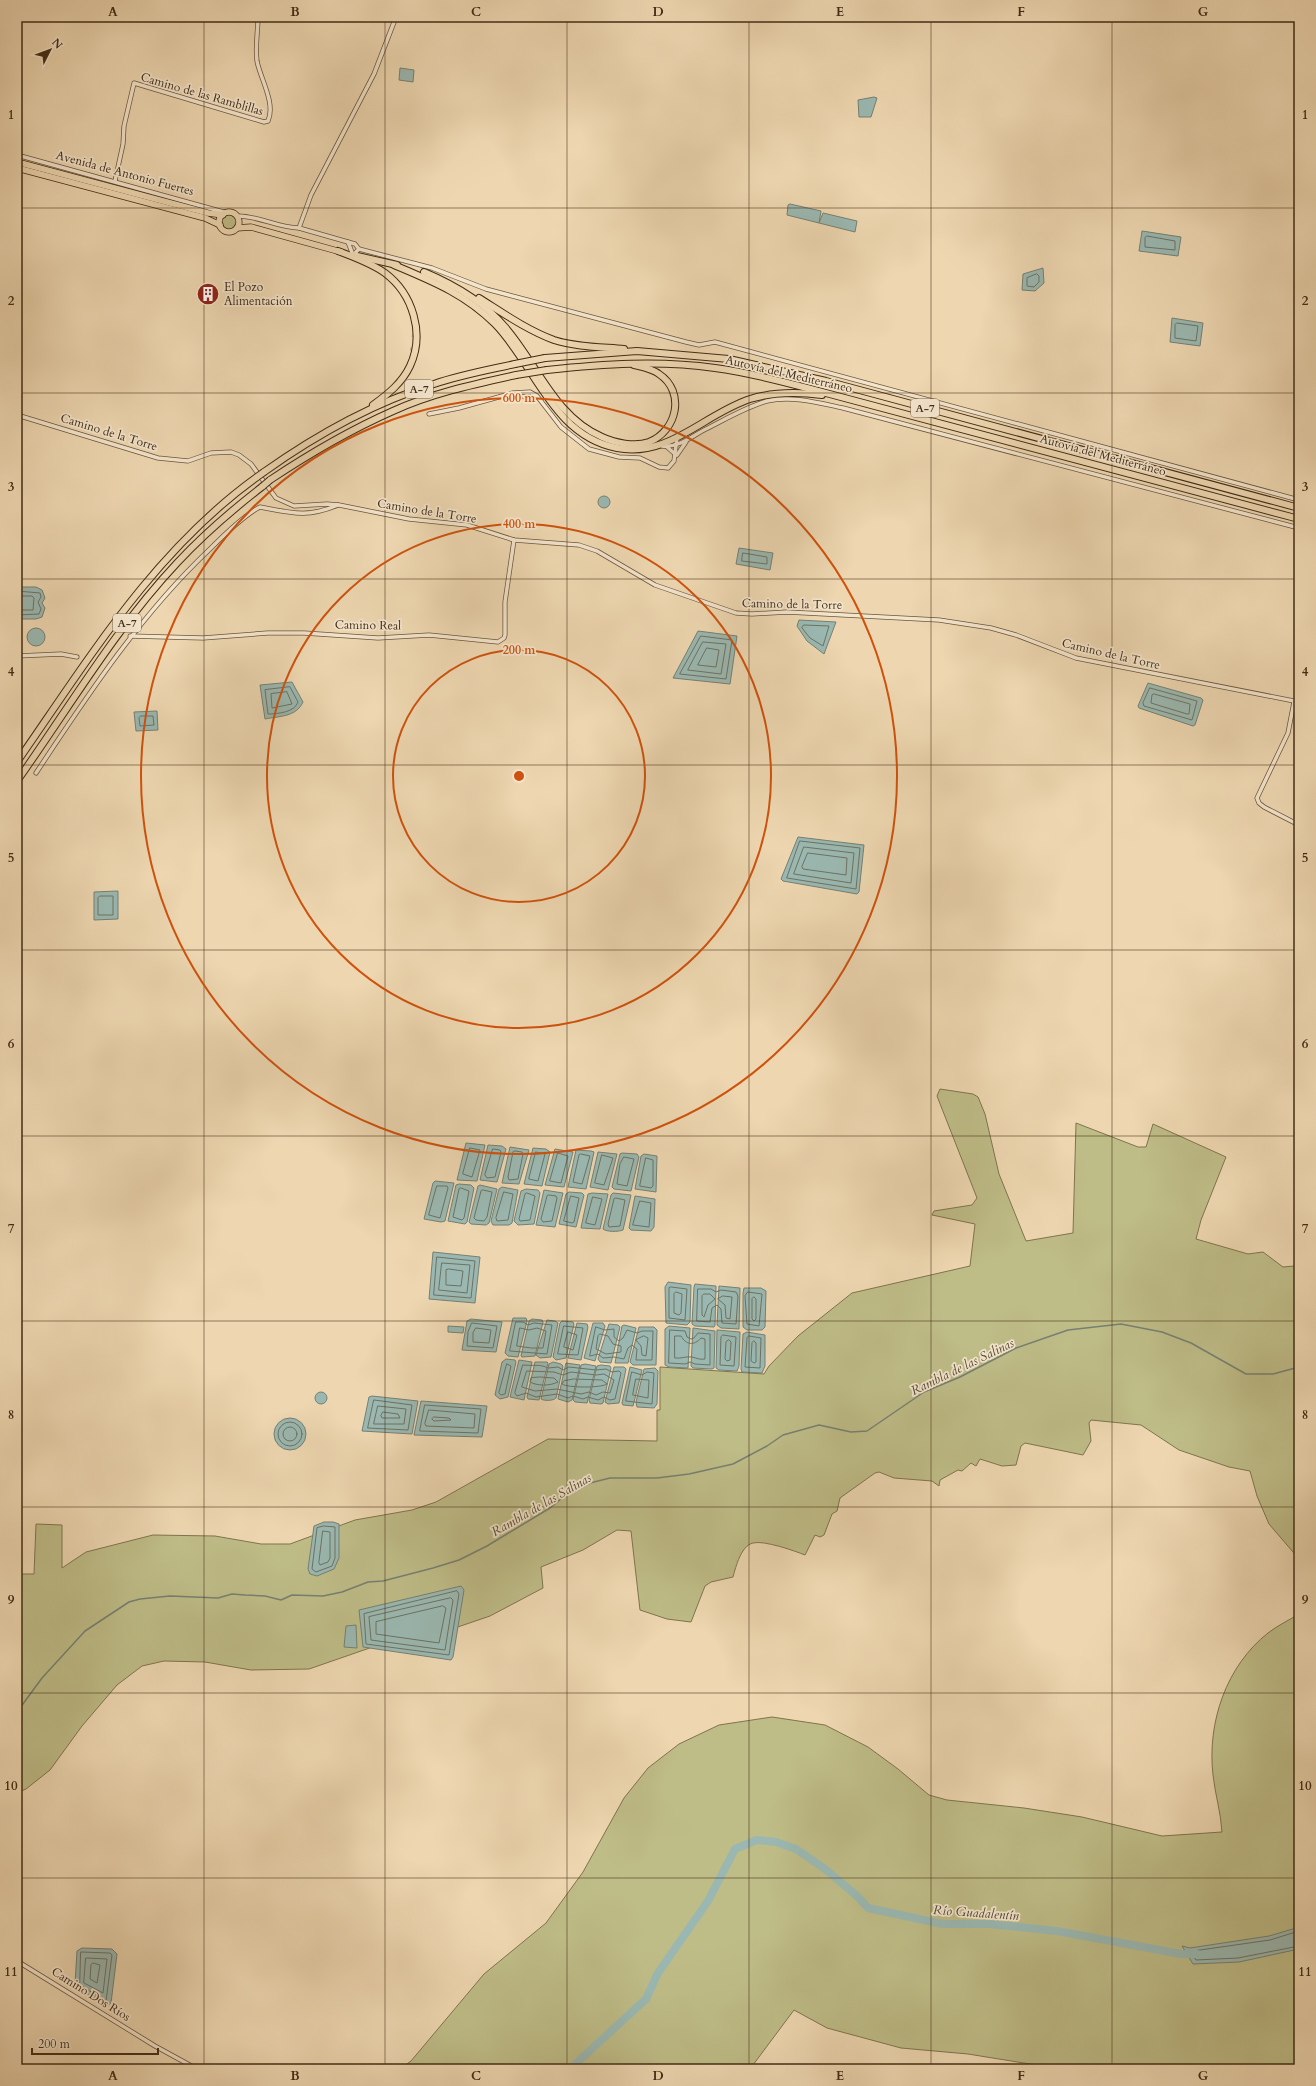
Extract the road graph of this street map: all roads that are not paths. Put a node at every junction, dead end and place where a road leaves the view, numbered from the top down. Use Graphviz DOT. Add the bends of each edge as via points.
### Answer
graph roads {
  1 [pos="258,17"];
  2 [pos="396,17"];
  3 [pos="17,155"];
  4 [pos="17,162"];
  5 [pos="17,168"];
  6 [pos="115,182"];
  7 [pos="225,214"];
  8 [pos="237,217"];
  9 [pos="220,225"];
  10 [pos="251,227"];
  11 [pos="237,228"];
  12 [pos="299,228"];
  13 [pos="348,242"];
  14 [pos="359,249"];
  15 [pos="338,251"];
  16 [pos="353,254"];
  17 [pos="394,264"];
  18 [pos="424,272"];
  19 [pos="637,351"];
  20 [pos="628,363"];
  21 [pos="837,396"];
  22 [pos="366,411"];
  23 [pos="429,414"];
  24 [pos="17,415"];
  25 [pos="692,433"];
  26 [pos="687,441"];
  27 [pos="677,442"];
  28 [pos="664,446"];
  29 [pos="676,456"];
  30 [pos="1299,500"];
  31 [pos="339,505"];
  32 [pos="1299,508"];
  33 [pos="1299,519"];
  34 [pos="1299,528"];
  35 [pos="514,540"];
  36 [pos="130,636"];
  37 [pos="17,656"];
  38 [pos="77,657"];
  39 [pos="1294,702"];
  40 [pos="1299,702"];
  41 [pos="17,762"];
  42 [pos="36,773"];
  43 [pos="17,781"];
  44 [pos="1299,825"];
  45 [pos="17,1961"];
  46 [pos="197,2069"];
  1 -- 6 [label="street, Camino de las Ramblillas" via="257,56 259,69 268,89 268,121 249,118 134,83"];
  2 -- 12 [label="street" via="374,74 311,195"];
  3 -- 6 [label="street, Avenida de Antonio Fuertes"];
  4 -- 7 [label="main road, Avenida de Antonio Fuertes" via="208,213"];
  5 -- 9 [label="main road, Avenida de Antonio Fuertes" via="205,218"];
  6 -- 7 [label="street, Avenida de Antonio Fuertes"];
  7 -- 8 [label="main road"];
  7 -- 9 [label="main road" via="220,219"];
  8 -- 10 [label="main road"];
  8 -- 11 [label="main road"];
  8 -- 12 [label="street" via="249,216 290,228"];
  9 -- 11 [label="main road" via="226,231 232,232"];
  10 -- 11 [label="main road"];
  10 -- 15 [label="main road"];
  12 -- 13 [label="street"];
  13 -- 14 [label="street" via="355,244"];
  13 -- 16 [label="street"];
  14 -- 16 [label="street"];
  14 -- 30 [label="street" via="432,268 493,291 699,345 716,342"];
  15 -- 16 [label="main road"];
  15 -- 22 [label="highway" via="374,266 395,282 407,297 414,318 417,340 410,366 395,388"];
  16 -- 17 [label="highway"];
  17 -- 18 [label="highway"];
  17 -- 28 [label="highway" via="452,290 478,308 510,343 555,409 574,427 594,440 616,448 641,450"];
  18 -- 19 [label="highway" via="460,285 531,330 554,340"];
  18 -- 20 [label="highway" via="458,288 493,314 516,341 555,399 584,427 603,438 620,443 648,442 664,431 671,421 676,403 674,392 666,379 658,373"];
  19 -- 22 [label="highway, Autovía del Mediterráneo / A-7, bridge" via="545,358 515,364 435,383"];
  19 -- 32 [label="highway, Autovía del Mediterráneo / A-7" via="729,359 779,369"];
  20 -- 21 [label="highway, Autovía del Mediterráneo / A-7" via="714,368"];
  20 -- 43 [label="highway, Autovía del Mediterráneo / A-7, bridge" via="548,370 448,391 394,410 327,444 270,480 207,532 152,592 110,646"];
  21 -- 25 [label="highway" via="799,392 749,400 702,424"];
  21 -- 33 [label="highway, Autovía del Mediterráneo / A-7"];
  22 -- 41 [label="highway, Autovía del Mediterráneo / A-7, bridge" via="329,430 264,472 188,536 146,583 101,641"];
  23 -- 29 [label="street" via="513,393 530,392 537,396 560,427 589,449 618,457 640,458 664,468 672,465"];
  24 -- 31 [label="street, Camino de la Torre" via="158,458 188,462 211,453 231,452 251,464 276,498 285,503 303,507"];
  25 -- 26 [label="street"];
  25 -- 27 [label="highway"];
  25 -- 34 [label="street" via="702,431 754,405 770,401 808,400"];
  26 -- 27 [label="street"];
  26 -- 29 [label="street"];
  27 -- 28 [label="highway"];
  27 -- 29 [label="street"];
  28 -- 29 [label="street"];
  31 -- 35 [label="street, Camino de la Torre" via="409,520 467,525"];
  31 -- 36 [label="street" via="301,515 260,507 255,509 179,578"];
  35 -- 36 [label="street, Camino Real" via="505,602 505,635 498,642 429,635 378,638 304,633 204,638"];
  35 -- 39 [label="street, Camino de la Torre" via="579,545 598,551 655,585 736,613 787,612 940,620 991,628 1081,660"];
  36 -- 42 [label="street"];
  37 -- 38 [label="street" via="61,654"];
  39 -- 40 [label="street, Camino de la Torre"];
  39 -- 44 [label="street" via="1288,733 1257,798 1259,804"];
  45 -- 46 [label="street, Camino Dos Ríos"];
}
